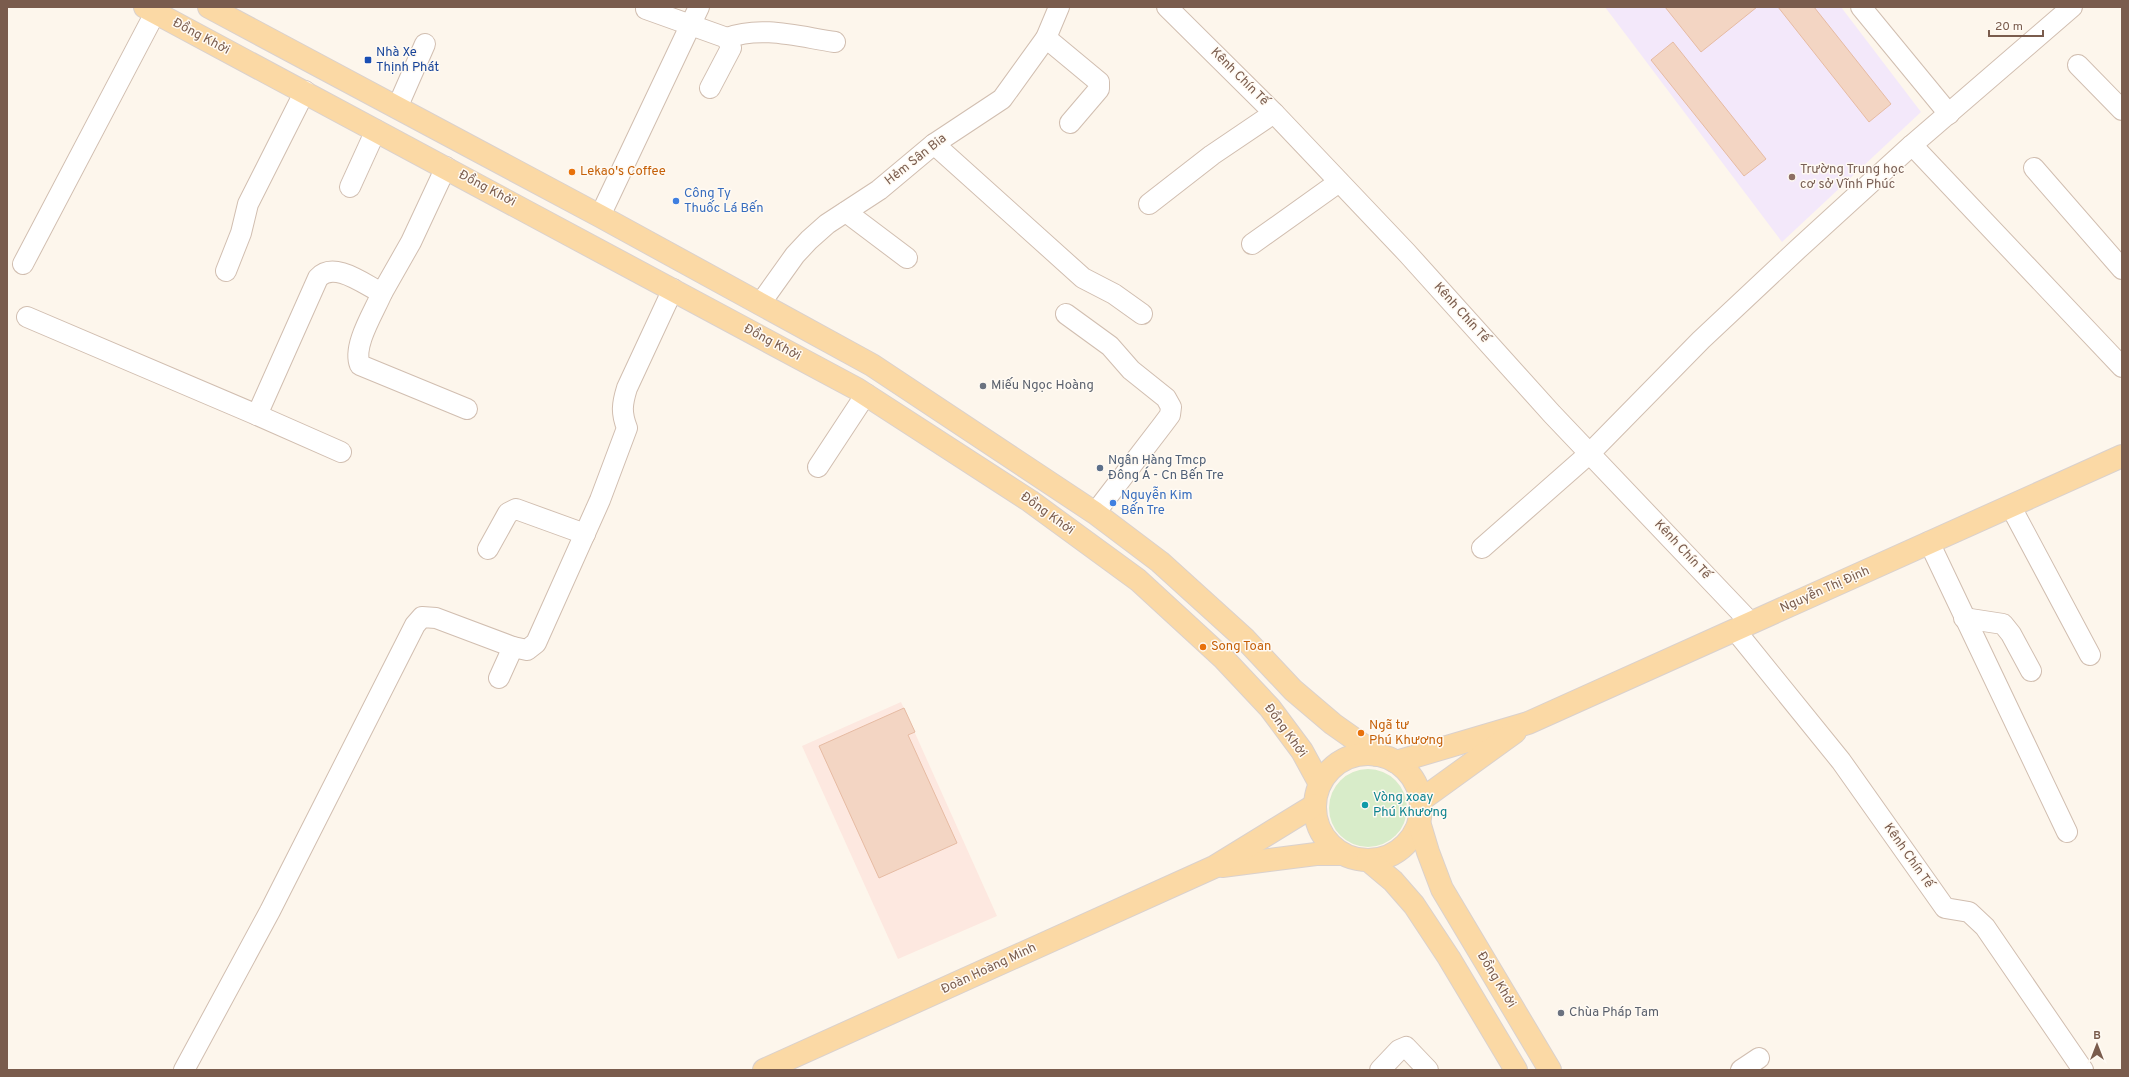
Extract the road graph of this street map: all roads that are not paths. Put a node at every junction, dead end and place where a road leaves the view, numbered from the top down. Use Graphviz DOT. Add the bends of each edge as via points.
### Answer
graph roads {
  1 [pos="209,7"];
  2 [pos="647,7"];
  3 [pos="1059,7"];
  4 [pos="1167,7"];
  5 [pos="1861,7"];
  6 [pos="2072,7"];
  7 [pos="150,10"];
  8 [pos="696,15"];
  9 [pos="727,38"];
  10 [pos="1046,38"];
  11 [pos="835,42"];
  12 [pos="425,44"];
  13 [pos="2078,65"];
  14 [pos="710,88"];
  15 [pos="305,91"];
  16 [pos="393,106"];
  17 [pos="2122,110"];
  18 [pos="1274,113"];
  19 [pos="1949,114"];
  20 [pos="1070,122"];
  21 [pos="376,130"];
  22 [pos="934,144"];
  23 [pos="1912,145"];
  24 [pos="446,167"];
  25 [pos="2034,168"];
  26 [pos="1339,182"];
  27 [pos="350,188"];
  28 [pos="1149,204"];
  29 [pos="846,212"];
  30 [pos="600,216"];
  31 [pos="1252,244"];
  32 [pos="907,258"];
  33 [pos="23,264"];
  34 [pos="2122,269"];
  35 [pos="226,270"];
  36 [pos="673,290"];
  37 [pos="382,293"];
  38 [pos="760,304"];
  39 [pos="1066,314"];
  40 [pos="1142,314"];
  41 [pos="27,317"];
  42 [pos="872,365"];
  43 [pos="2122,367"];
  44 [pos="862,391"];
  45 [pos="467,409"];
  46 [pos="257,415"];
  47 [pos="341,452"];
  48 [pos="1590,453"];
  49 [pos="2122,456"];
  50 [pos="818,467"];
  51 [pos="2010,507"];
  52 [pos="1095,512"];
  53 [pos="585,534"];
  54 [pos="1929,542"];
  55 [pos="1482,548"];
  56 [pos="488,549"];
  57 [pos="1964,618"];
  58 [pos="1743,626"];
  59 [pos="1245,639"];
  60 [pos="513,647"];
  61 [pos="2090,655"];
  62 [pos="1224,659"];
  63 [pos="2031,672"];
  64 [pos="499,678"];
  65 [pos="1528,723"];
  66 [pos="1386,759"];
  67 [pos="1320,784"];
  68 [pos="1421,800"];
  69 [pos="1315,805"];
  70 [pos="1419,822"];
  71 [pos="2067,832"];
  72 [pos="1344,854"];
  73 [pos="1368,860"];
  74 [pos="1214,868"];
  75 [pos="1759,1058"];
  76 [pos="184,1070"];
  77 [pos="764,1070"];
  78 [pos="1380,1070"];
  79 [pos="1428,1070"];
  80 [pos="1516,1070"];
  81 [pos="1550,1070"];
  82 [pos="1741,1070"];
  83 [pos="2083,1070"];
  1 -- 16 [label="main road, Đồng Khởi"];
  2 -- 8 [label="street" via="646,9"];
  3 -- 10 [label="street, Hẻm Sân Bia"];
  4 -- 18 [label="street, Kênh Chín Tế"];
  5 -- 19 [label="street"];
  6 -- 19 [label="street"];
  7 -- 15 [label="main road, Đồng Khởi"];
  7 -- 33 [label="street"];
  8 -- 9 [label="street"];
  8 -- 30 [label="street"];
  9 -- 11 [label="street" via="740,33 759,32"];
  9 -- 14 [label="street" via="731,48"];
  10 -- 20 [label="street" via="1099,82 1099,89"];
  10 -- 22 [label="street, Hẻm Sân Bia" via="1002,99"];
  12 -- 16 [label="street"];
  13 -- 17 [label="street"];
  15 -- 21 [label="main road, Đồng Khởi"];
  15 -- 35 [label="street" via="248,204 241,234"];
  16 -- 21 [label="main road"];
  16 -- 30 [label="main road, Đồng Khởi"];
  18 -- 26 [label="street, Kênh Chín Tế"];
  18 -- 28 [label="street" via="1212,155"];
  19 -- 23 [label="street"];
  21 -- 24 [label="main road, Đồng Khởi"];
  21 -- 27 [label="street"];
  22 -- 29 [label="street, Hẻm Sân Bia" via="879,190"];
  22 -- 40 [label="street" via="1083,278 1114,294"];
  23 -- 43 [label="street"];
  23 -- 48 [label="street" via="1701,340"];
  24 -- 36 [label="main road, Đồng Khởi"];
  24 -- 37 [label="street" via="411,242"];
  25 -- 34 [label="street"];
  26 -- 31 [label="street"];
  26 -- 48 [label="street, Kênh Chín Tế"];
  29 -- 32 [label="street"];
  29 -- 38 [label="street, Hẻm Sân Bia" via="809,240 794,255"];
  30 -- 38 [label="main road, Đồng Khởi"];
  36 -- 44 [label="main road, Đồng Khởi"];
  36 -- 53 [label="street" via="626,388 622,406 626,428"];
  37 -- 45 [label="street" via="358,347 357,358 360,365"];
  37 -- 46 [label="street" via="340,272 323,272 318,278"];
  38 -- 42 [label="main road, Đồng Khởi"];
  39 -- 52 [label="street" via="1110,346 1131,370 1166,398 1171,407 1170,415"];
  41 -- 46 [label="street"];
  42 -- 44 [label="main road"];
  42 -- 52 [label="main road, Đồng Khởi"];
  44 -- 50 [label="street"];
  44 -- 62 [label="main road, Đồng Khởi" via="1030,501 1138,580"];
  46 -- 47 [label="street"];
  48 -- 55 [label="street"];
  48 -- 58 [label="street, Kênh Chín Tế"];
  49 -- 51 [label="main road, Nguyễn Thị Định"];
  51 -- 54 [label="main road, Nguyễn Thị Định"];
  51 -- 61 [label="street"];
  52 -- 59 [label="main road, Đồng Khởi" via="1160,562"];
  53 -- 56 [label="street" via="516,509 508,512"];
  53 -- 60 [label="street" via="536,643 527,650"];
  54 -- 57 [label="street"];
  54 -- 58 [label="main road, Nguyễn Thị Định"];
  57 -- 63 [label="street" via="2003,624"];
  57 -- 71 [label="street"];
  58 -- 65 [label="main road, Nguyễn Thị Định"];
  58 -- 83 [label="street, Kênh Chín Tế" via="1945,908 1969,912 1985,927"];
  59 -- 62 [label="main road"];
  59 -- 66 [label="main road, Đồng Khởi" via="1293,690 1333,724"];
  60 -- 64 [label="street"];
  60 -- 76 [label="street" via="436,618 422,617 415,625 270,911"];
  62 -- 67 [label="main road, Đồng Khởi" via="1270,708 1302,751"];
  65 -- 66 [label="main road, Nguyễn Thị Định"];
  65 -- 68 [label="main road, Nguyễn Thị Định"];
  66 -- 67 [label="main road" via="1363,754 1350,758 1338,764"];
  66 -- 68 [label="main road" via="1408,772"];
  67 -- 69 [label="main road"];
  68 -- 70 [label="main road"];
  69 -- 72 [label="main road" via="1316,819 1322,834 1331,846"];
  69 -- 74 [label="main road, Đoàn Hoàng Minh"];
  70 -- 73 [label="main road" via="1405,845 1381,859"];
  70 -- 81 [label="main road, Đồng Khởi" via="1442,888"];
  72 -- 73 [label="main road"];
  72 -- 74 [label="main road, Đoàn Hoàng Minh" via="1316,854"];
  73 -- 80 [label="main road" via="1393,881 1414,905"];
  74 -- 77 [label="main road, Đoàn Hoàng Minh"];
  75 -- 82 [label="street"];
  78 -- 79 [label="street" via="1399,1050 1406,1047"];
}
